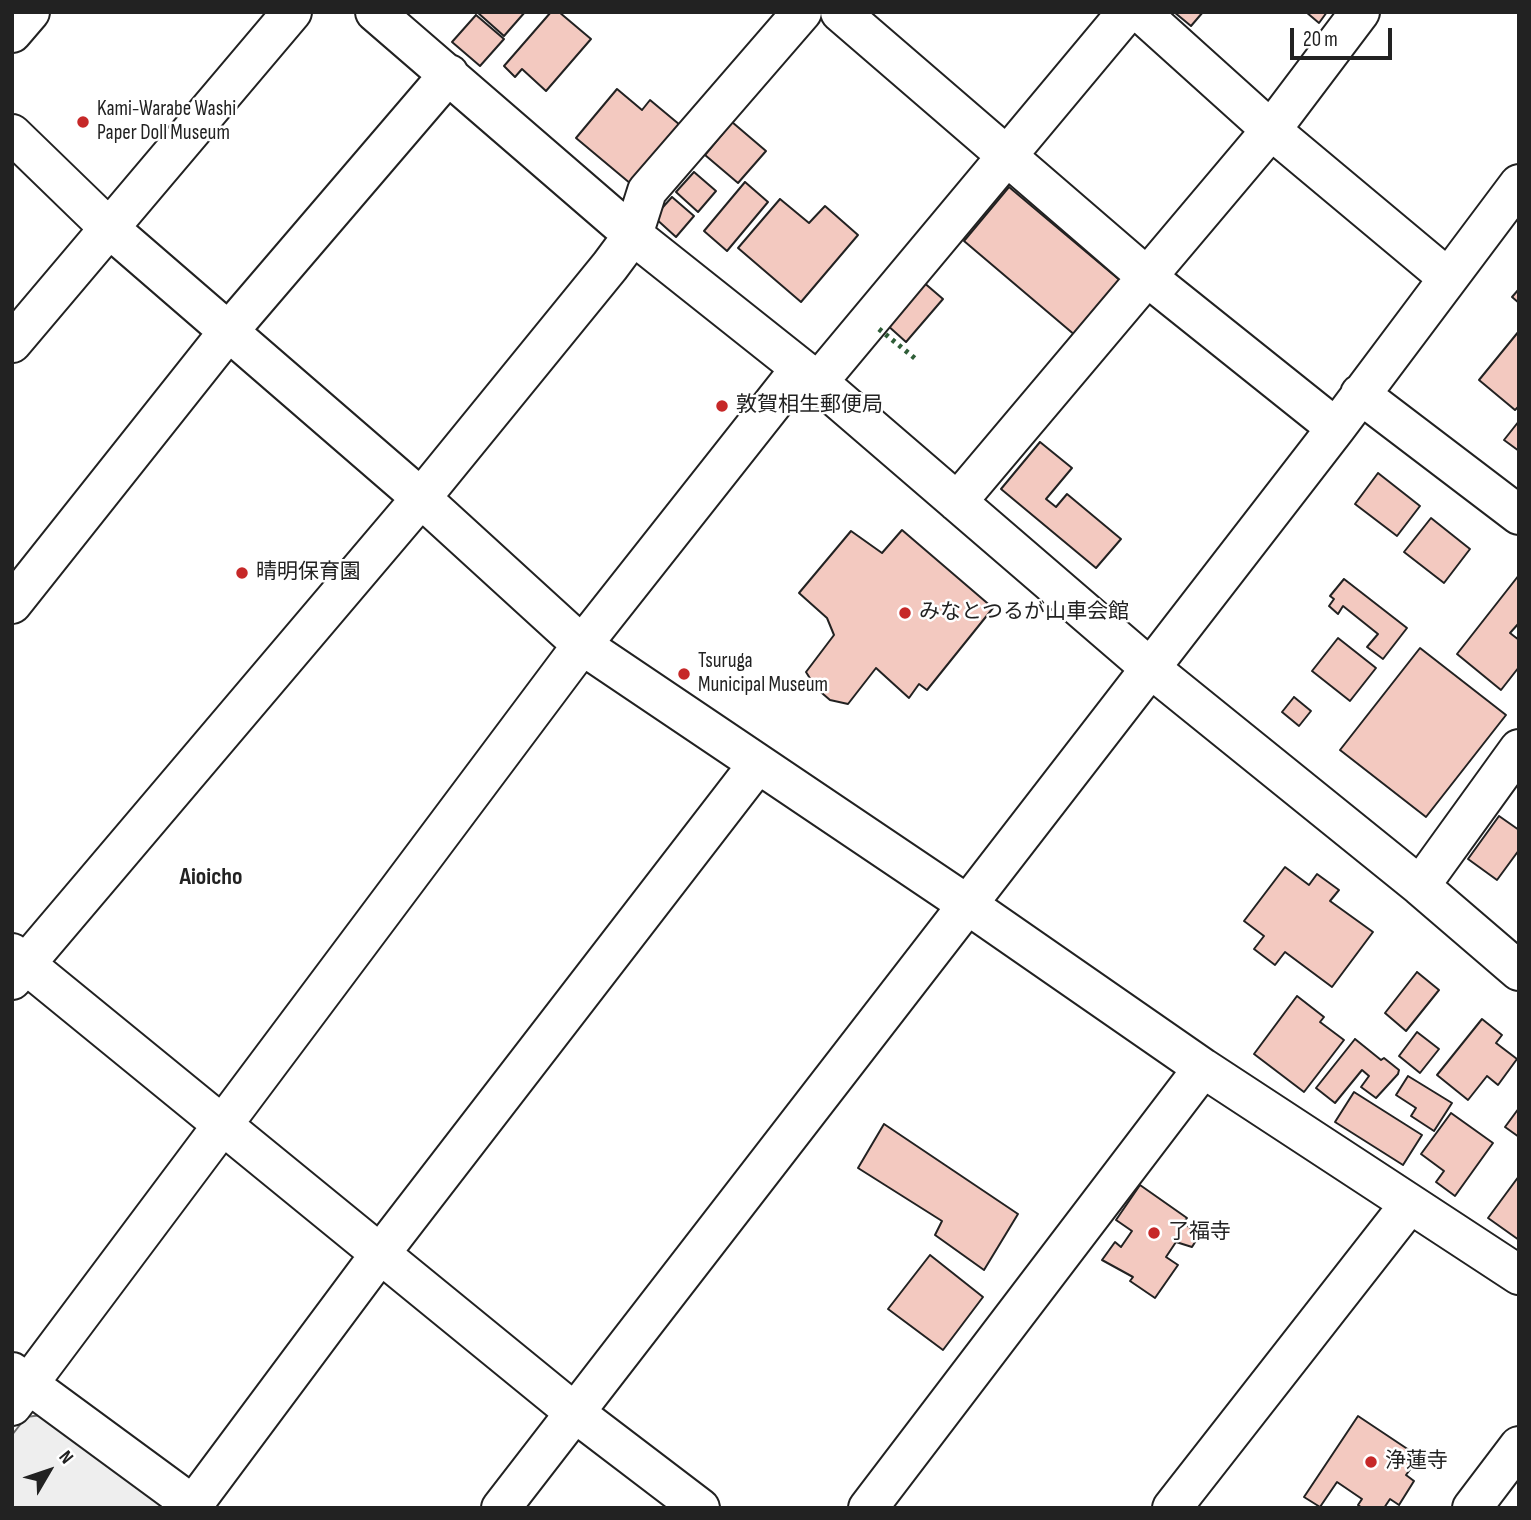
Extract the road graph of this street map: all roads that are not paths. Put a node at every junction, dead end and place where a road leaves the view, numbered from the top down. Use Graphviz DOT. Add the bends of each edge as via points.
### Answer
graph roads {
  1 [pos="30,12"];
  2 [pos="292,12"];
  3 [pos="375,12"];
  4 [pos="802,12"];
  5 [pos="841,12"];
  6 [pos="1127,12"];
  7 [pos="1140,12"];
  8 [pos="1360,12"];
  9 [pos="12,33"];
  10 [pos="449,74"];
  11 [pos="1271,131"];
  12 [pos="12,134"];
  13 [pos="1005,155"];
  14 [pos="1519,184"];
  15 [pos="109,228"];
  16 [pos="632,234"];
  17 [pos="1146,276"];
  18 [pos="1448,278"];
  19 [pos="228,332"];
  20 [pos="12,343"];
  21 [pos="809,375"];
  22 [pos="1360,394"];
  23 [pos="1336,428"];
  24 [pos="421,498"];
  25 [pos="957,502"];
  26 [pos="1519,515"];
  27 [pos="12,604"];
  28 [pos="582,645"];
  29 [pos="1149,667"];
  30 [pos="1519,749"];
  31 [pos="757,765"];
  32 [pos="1420,886"];
  33 [pos="968,905"];
  34 [pos="17,966"];
  35 [pos="1519,971"];
  36 [pos="1203,1068"];
  37 [pos="225,1124"];
  38 [pos="1409,1205"];
  39 [pos="380,1254"];
  40 [pos="1519,1275"];
  41 [pos="18,1387"];
  42 [pos="574,1412"];
  43 [pos="1519,1446"];
  44 [pos="195,1506"];
  45 [pos="501,1508"];
  46 [pos="700,1508"];
  47 [pos="868,1508"];
  48 [pos="1172,1508"];
  49 [pos="1472,1508"];
  1 -- 9 [label="street"];
  2 -- 15 [label="street"];
  3 -- 10 [label="street"];
  4 -- 16 [label="street" via="647,191"];
  5 -- 13 [label="street"];
  6 -- 13 [label="street"];
  7 -- 11 [label="street"];
  8 -- 11 [label="street"];
  10 -- 16 [label="street"];
  10 -- 19 [label="street"];
  11 -- 17 [label="street"];
  11 -- 18 [label="street"];
  12 -- 15 [label="street"];
  13 -- 17 [label="street"];
  13 -- 21 [label="street"];
  14 -- 18 [label="street"];
  15 -- 19 [label="street"];
  15 -- 20 [label="street"];
  16 -- 21 [label="street"];
  16 -- 24 [label="street"];
  17 -- 23 [label="street"];
  17 -- 25 [label="street"];
  18 -- 22 [label="street"];
  19 -- 24 [label="street"];
  19 -- 27 [label="street"];
  21 -- 25 [label="street"];
  21 -- 28 [label="street"];
  22 -- 23 [label="street"];
  22 -- 26 [label="street"];
  23 -- 29 [label="street"];
  24 -- 28 [label="street"];
  24 -- 34 [label="street"];
  25 -- 29 [label="street"];
  28 -- 31 [label="street"];
  28 -- 37 [label="street"];
  29 -- 32 [label="street"];
  29 -- 33 [label="street"];
  30 -- 32 [label="street"];
  31 -- 33 [label="street"];
  31 -- 39 [label="street"];
  32 -- 35 [label="street"];
  33 -- 36 [label="street"];
  33 -- 42 [label="street"];
  34 -- 37 [label="street"];
  36 -- 38 [label="street"];
  36 -- 47 [label="street"];
  37 -- 39 [label="street"];
  37 -- 41 [label="street"];
  38 -- 40 [label="street"];
  38 -- 48 [label="street"];
  39 -- 42 [label="street"];
  39 -- 44 [label="street"];
  41 -- 44 [label="street"];
  42 -- 45 [label="street"];
  42 -- 46 [label="street"];
  43 -- 49 [label="street"];
}
